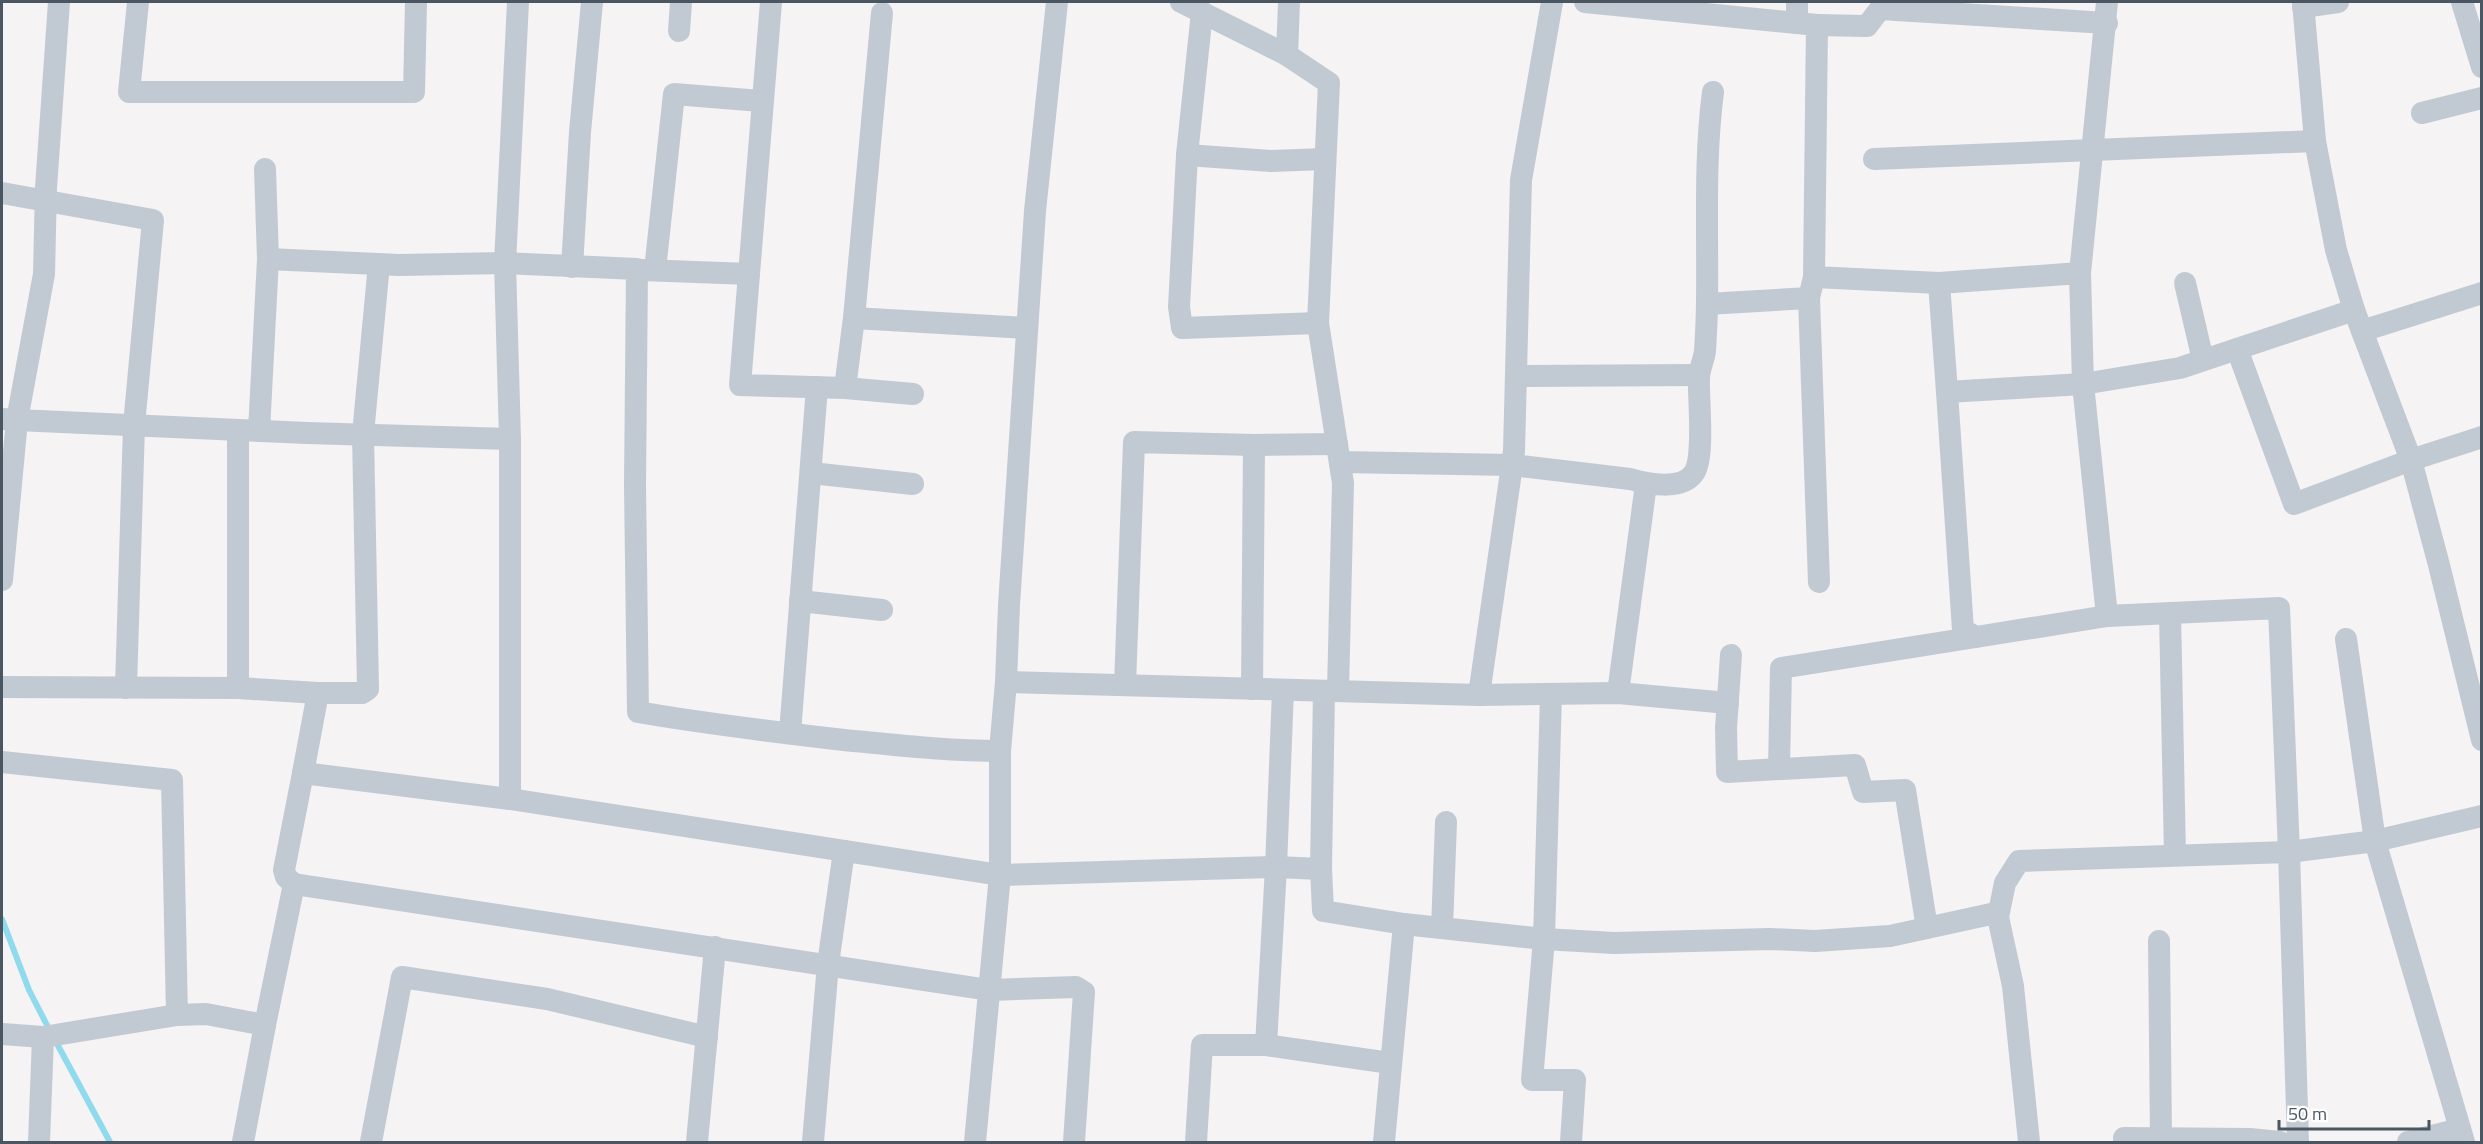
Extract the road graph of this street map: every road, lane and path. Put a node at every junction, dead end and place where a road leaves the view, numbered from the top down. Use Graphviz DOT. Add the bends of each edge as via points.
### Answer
graph roads {
  1 [pos="59,2"];
  2 [pos="138,2"];
  3 [pos="416,2"];
  4 [pos="518,2"];
  5 [pos="592,2"];
  6 [pos="681,2"];
  7 [pos="771,2"];
  8 [pos="1057,2"];
  9 [pos="1181,2"];
  10 [pos="1289,2"];
  11 [pos="1552,2"];
  12 [pos="1585,2"];
  13 [pos="2338,2"];
  14 [pos="2462,2"];
  15 [pos="2303,4"];
  16 [pos="1880,5"];
  17 [pos="1202,12"];
  18 [pos="2107,12"];
  19 [pos="882,13"];
  20 [pos="1803,17"];
  21 [pos="679,31"];
  22 [pos="1287,55"];
  23 [pos="2481,67"];
  24 [pos="1713,92"];
  25 [pos="2481,98"];
  26 [pos="761,101"];
  27 [pos="2422,113"];
  28 [pos="2315,141"];
  29 [pos="2093,151"];
  30 [pos="1187,155"];
  31 [pos="1326,159"];
  32 [pos="1874,159"];
  33 [pos="265,169"];
  34 [pos="2,193"];
  35 [pos="46,199"];
  36 [pos="268,259"];
  37 [pos="505,263"];
  38 [pos="379,264"];
  39 [pos="572,267"];
  40 [pos="646,270"];
  41 [pos="2080,273"];
  42 [pos="749,274"];
  43 [pos="1939,283"];
  44 [pos="2185,283"];
  45 [pos="1811,288"];
  46 [pos="2481,293"];
  47 [pos="1707,304"];
  48 [pos="854,318"];
  49 [pos="2358,321"];
  50 [pos="1318,322"];
  51 [pos="1027,328"];
  52 [pos="2237,349"];
  53 [pos="2203,360"];
  54 [pos="1699,375"];
  55 [pos="1516,376"];
  56 [pos="2083,384"];
  57 [pos="817,387"];
  58 [pos="845,388"];
  59 [pos="1947,392"];
  60 [pos="914,394"];
  61 [pos="9,419"];
  62 [pos="134,425"];
  63 [pos="248,430"];
  64 [pos="363,434"];
  65 [pos="2481,437"];
  66 [pos="510,439"];
  67 [pos="1254,445"];
  68 [pos="1339,453"];
  69 [pos="2410,460"];
  70 [pos="1512,465"];
  71 [pos="811,473"];
  72 [pos="1646,483"];
  73 [pos="913,484"];
  74 [pos="2,580"];
  75 [pos="1819,582"];
  76 [pos="800,601"];
  77 [pos="882,610"];
  78 [pos="2170,613"];
  79 [pos="2107,616"];
  80 [pos="1976,637"];
  81 [pos="2346,639"];
  82 [pos="1731,655"];
  83 [pos="1006,682"];
  84 [pos="1125,685"];
  85 [pos="2,687"];
  86 [pos="126,688"];
  87 [pos="238,688"];
  88 [pos="1252,689"];
  89 [pos="1283,690"];
  90 [pos="1331,691"];
  91 [pos="318,693"];
  92 [pos="1618,693"];
  93 [pos="1551,694"];
  94 [pos="1479,695"];
  95 [pos="1728,703"];
  96 [pos="789,734"];
  97 [pos="2481,740"];
  98 [pos="1000,751"];
  99 [pos="2,762"];
  100 [pos="1779,769"];
  101 [pos="303,773"];
  102 [pos="510,799"];
  103 [pos="2481,816"];
  104 [pos="1446,822"];
  105 [pos="2375,841"];
  106 [pos="844,851"];
  107 [pos="2289,852"];
  108 [pos="2175,855"];
  109 [pos="1276,867"];
  110 [pos="1322,869"];
  111 [pos="1000,875"];
  112 [pos="294,884"];
  113 [pos="1998,917"];
  114 [pos="1404,924"];
  115 [pos="1442,928"];
  116 [pos="1928,928"];
  117 [pos="1544,939"];
  118 [pos="2159,941"];
  119 [pos="715,947"];
  120 [pos="828,964"];
  121 [pos="989,990"];
  122 [pos="177,1015"];
  123 [pos="265,1025"];
  124 [pos="2,1034"];
  125 [pos="43,1037"];
  126 [pos="707,1037"];
  127 [pos="1266,1045"];
  128 [pos="1390,1063"];
  129 [pos="2462,1136"];
  130 [pos="2161,1138"];
  131 [pos="39,1143"];
  132 [pos="243,1143"];
  133 [pos="371,1143"];
  134 [pos="697,1143"];
  135 [pos="813,1143"];
  136 [pos="975,1143"];
  137 [pos="1074,1143"];
  138 [pos="1196,1143"];
  139 [pos="1384,1143"];
  140 [pos="1571,1143"];
  141 [pos="2029,1143"];
  142 [pos="2124,1143"];
  143 [pos="2280,1143"];
  144 [pos="2298,1143"];
  145 [pos="2408,1143"];
  1 -- 35 [label="street"];
  2 -- 3 [label="street" via="129,92 414,92"];
  4 -- 37 [label="street"];
  5 -- 39 [label="street"];
  6 -- 21 [label="street"];
  7 -- 26 [label="street"];
  8 -- 51 [label="street"];
  9 -- 17 [label="street"];
  10 -- 22 [label="street"];
  11 -- 55 [label="street" via="1521,180"];
  12 -- 20 [label="street"];
  13 -- 15 [label="street"];
  14 -- 23 [label="street"];
  15 -- 28 [label="street"];
  16 -- 18 [label="street"];
  16 -- 20 [label="street" via="1867,26"];
  17 -- 22 [label="street"];
  17 -- 30 [label="street"];
  18 -- 29 [label="street"];
  19 -- 48 [label="street"];
  20 -- 45 [label="street"];
  22 -- 31 [label="street" via="1329,83"];
  24 -- 47 [label="street" via="1708,133"];
  25 -- 27 [label="street"];
  26 -- 40 [label="street" via="674,94"];
  26 -- 42 [label="street"];
  28 -- 29 [label="street"];
  28 -- 49 [label="street" via="2336,250"];
  29 -- 32 [label="street"];
  29 -- 41 [label="street"];
  30 -- 31 [label="street" via="1271,161"];
  30 -- 50 [label="street" via="1179,307 1182,328"];
  31 -- 50 [label="street"];
  33 -- 36 [label="street"];
  34 -- 35 [label="street"];
  35 -- 61 [label="street" via="44,274"];
  35 -- 62 [label="street" via="153,220"];
  36 -- 38 [label="street"];
  36 -- 63 [label="street"];
  37 -- 38 [label="street"];
  37 -- 39 [label="street"];
  37 -- 66 [label="street"];
  38 -- 64 [label="street"];
  39 -- 40 [label="street"];
  40 -- 42 [label="street"];
  40 -- 96 [label="street" via="635,485 638,712"];
  41 -- 43 [label="street"];
  41 -- 56 [label="street"];
  42 -- 57 [label="street" via="740,385"];
  43 -- 45 [label="street"];
  43 -- 59 [label="street"];
  44 -- 53 [label="street"];
  45 -- 47 [label="street"];
  45 -- 75 [label="street"];
  46 -- 49 [label="street"];
  47 -- 54 [label="street"];
  48 -- 51 [label="street"];
  48 -- 58 [label="street"];
  49 -- 52 [label="street"];
  49 -- 69 [label="street"];
  50 -- 68 [label="street"];
  51 -- 83 [label="street"];
  52 -- 53 [label="street"];
  52 -- 69 [label="street" via="2294,504"];
  53 -- 56 [label="street" via="2181,368"];
  54 -- 55 [label="street"];
  54 -- 72 [label="street" via="1700,454 1695,472 1677,483"];
  55 -- 70 [label="street"];
  56 -- 59 [label="street"];
  56 -- 79 [label="street"];
  57 -- 58 [label="street"];
  57 -- 71 [label="street"];
  58 -- 60 [label="street"];
  59 -- 80 [label="street" via="1963,630"];
  61 -- 62 [label="street"];
  61 -- 74 [label="street"];
  62 -- 63 [label="street"];
  62 -- 86 [label="street"];
  63 -- 64 [label="street"];
  63 -- 87 [label="street"];
  64 -- 66 [label="street"];
  64 -- 91 [label="street" via="368,689 362,693"];
  65 -- 69 [label="street"];
  66 -- 102 [label="street"];
  67 -- 68 [label="street"];
  67 -- 84 [label="street" via="1134,442"];
  67 -- 88 [label="street"];
  68 -- 70 [label="street"];
  68 -- 90 [label="street" via="1343,483"];
  69 -- 97 [label="street"];
  70 -- 72 [label="street"];
  70 -- 94 [label="street"];
  71 -- 73 [label="street"];
  71 -- 76 [label="street"];
  72 -- 92 [label="street"];
  76 -- 77 [label="street"];
  76 -- 96 [label="street"];
  78 -- 79 [label="street"];
  78 -- 107 [label="street" via="2279,608"];
  78 -- 108 [label="street"];
  79 -- 80 [label="street"];
  80 -- 100 [label="street" via="1781,668"];
  81 -- 105 [label="street"];
  82 -- 95 [label="street"];
  83 -- 84 [label="street"];
  83 -- 98 [label="street"];
  84 -- 88 [label="street"];
  85 -- 86 [label="street"];
  86 -- 87 [label="street"];
  87 -- 91 [label="street"];
  88 -- 89 [label="street"];
  89 -- 90 [label="street"];
  89 -- 109 [label="street"];
  90 -- 94 [label="street"];
  90 -- 110 [label="street"];
  91 -- 101 [label="street"];
  92 -- 93 [label="street"];
  92 -- 95 [label="street"];
  93 -- 94 [label="street"];
  93 -- 117 [label="street"];
  95 -- 100 [label="street" via="1727,772"];
  96 -- 98 [label="street" via="958,751"];
  98 -- 111 [label="street"];
  99 -- 122 [label="street" via="172,780"];
  100 -- 116 [label="street" via="1856,765 1863,792 1905,790"];
  101 -- 102 [label="street"];
  101 -- 112 [label="street" via="284,870 286,878"];
  102 -- 106 [label="street"];
  103 -- 105 [label="street"];
  104 -- 115 [label="street"];
  105 -- 107 [label="street"];
  105 -- 129 [label="street"];
  106 -- 111 [label="street"];
  106 -- 120 [label="street"];
  107 -- 108 [label="street"];
  107 -- 144 [label="street"];
  108 -- 113 [label="street" via="2019,861 2005,883"];
  109 -- 110 [label="street"];
  109 -- 111 [label="street"];
  109 -- 127 [label="street"];
  110 -- 114 [label="street" via="1323,911"];
  111 -- 121 [label="street"];
  112 -- 119 [label="street"];
  112 -- 123 [label="street"];
  113 -- 116 [label="street" via="1991,914"];
  113 -- 141 [label="street" via="2013,986"];
  114 -- 115 [label="street"];
  114 -- 128 [label="street"];
  115 -- 117 [label="street"];
  116 -- 117 [label="street" via="1890,936 1815,941 1614,943"];
  117 -- 140 [label="street" via="1532,1080 1575,1080"];
  118 -- 130 [label="street"];
  119 -- 120 [label="street"];
  119 -- 126 [label="street"];
  120 -- 121 [label="street"];
  120 -- 135 [label="street"];
  121 -- 136 [label="street"];
  121 -- 137 [label="street" via="1076,987 1084,992"];
  122 -- 123 [label="street" via="206,1014"];
  122 -- 125 [label="street"];
  123 -- 132 [label="street"];
  124 -- 125 [label="street"];
  125 -- 131 [label="street"];
  126 -- 133 [label="street" via="548,999 402,977"];
  126 -- 134 [label="street"];
  127 -- 128 [label="street"];
  127 -- 138 [label="street" via="1202,1046"];
  128 -- 139 [label="street"];
  129 -- 145 [label="street"];
  130 -- 142 [label="street" via="2124,1138"];
  130 -- 143 [label="street"];
}
